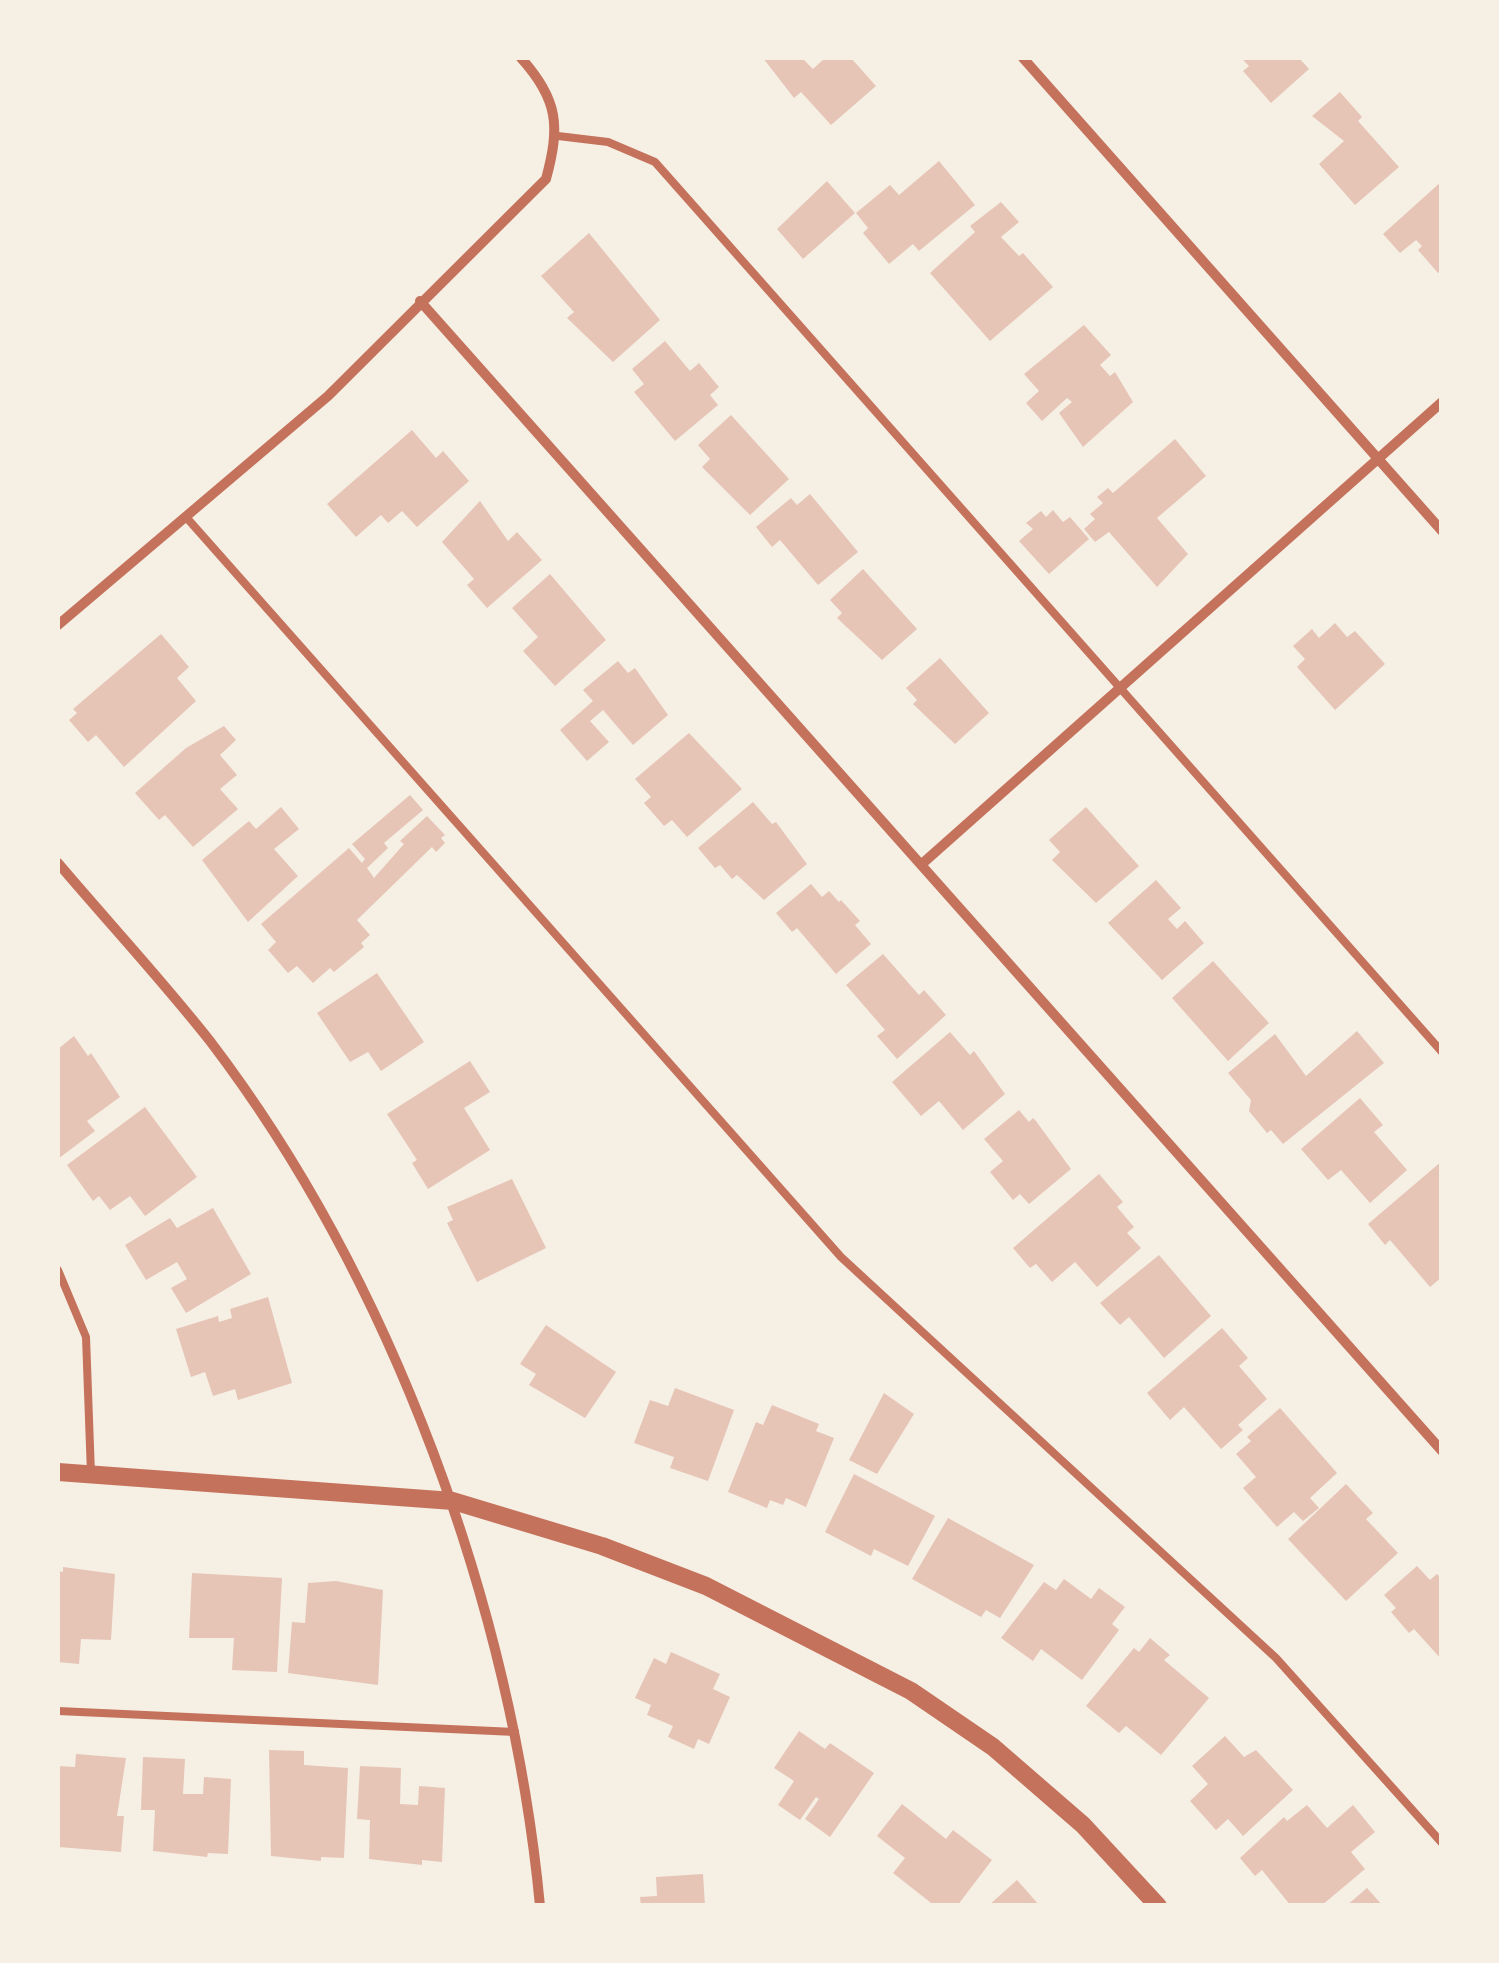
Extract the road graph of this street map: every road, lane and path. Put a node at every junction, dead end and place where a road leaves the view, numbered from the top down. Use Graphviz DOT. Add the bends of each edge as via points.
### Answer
graph roads {
  1 [pos="521,58"];
  2 [pos="1023,58"];
  3 [pos="558,136"];
  4 [pos="420,301"];
  5 [pos="1442,402"];
  6 [pos="1377,458"];
  7 [pos="186,517"];
  8 [pos="1442,531"];
  9 [pos="58,625"];
  10 [pos="1118,689"];
  11 [pos="923,863"];
  12 [pos="58,864"];
  13 [pos="1442,1052"];
  14 [pos="58,1270"];
  15 [pos="1442,1451"];
  16 [pos="58,1472"];
  17 [pos="91,1474"];
  18 [pos="453,1501"];
  19 [pos="58,1711"];
  20 [pos="515,1732"];
  21 [pos="1442,1844"];
  22 [pos="540,1906"];
  23 [pos="1158,1906"];
  1 -- 3 [label="street" via="540,78"];
  2 -- 6 [label="street"];
  3 -- 4 [label="street" via="546,180"];
  3 -- 10 [label="lane" via="608,142 655,162"];
  4 -- 7 [label="street" via="328,396"];
  4 -- 11 [label="street"];
  5 -- 6 [label="street"];
  6 -- 8 [label="street"];
  6 -- 10 [label="street"];
  7 -- 9 [label="street"];
  7 -- 21 [label="lane" via="841,1257 1276,1658"];
  10 -- 11 [label="street"];
  10 -- 13 [label="lane"];
  11 -- 15 [label="street"];
  12 -- 18 [label="street" via="210,1041 288,1157 346,1259"];
  14 -- 17 [label="lane" via="86,1337"];
  16 -- 17 [label="street"];
  17 -- 18 [label="street"];
  18 -- 20 [label="street" via="492,1626"];
  18 -- 23 [label="street" via="706,1586 911,1691 993,1747 1083,1825"];
  19 -- 20 [label="lane"];
  20 -- 22 [label="street"];
}
